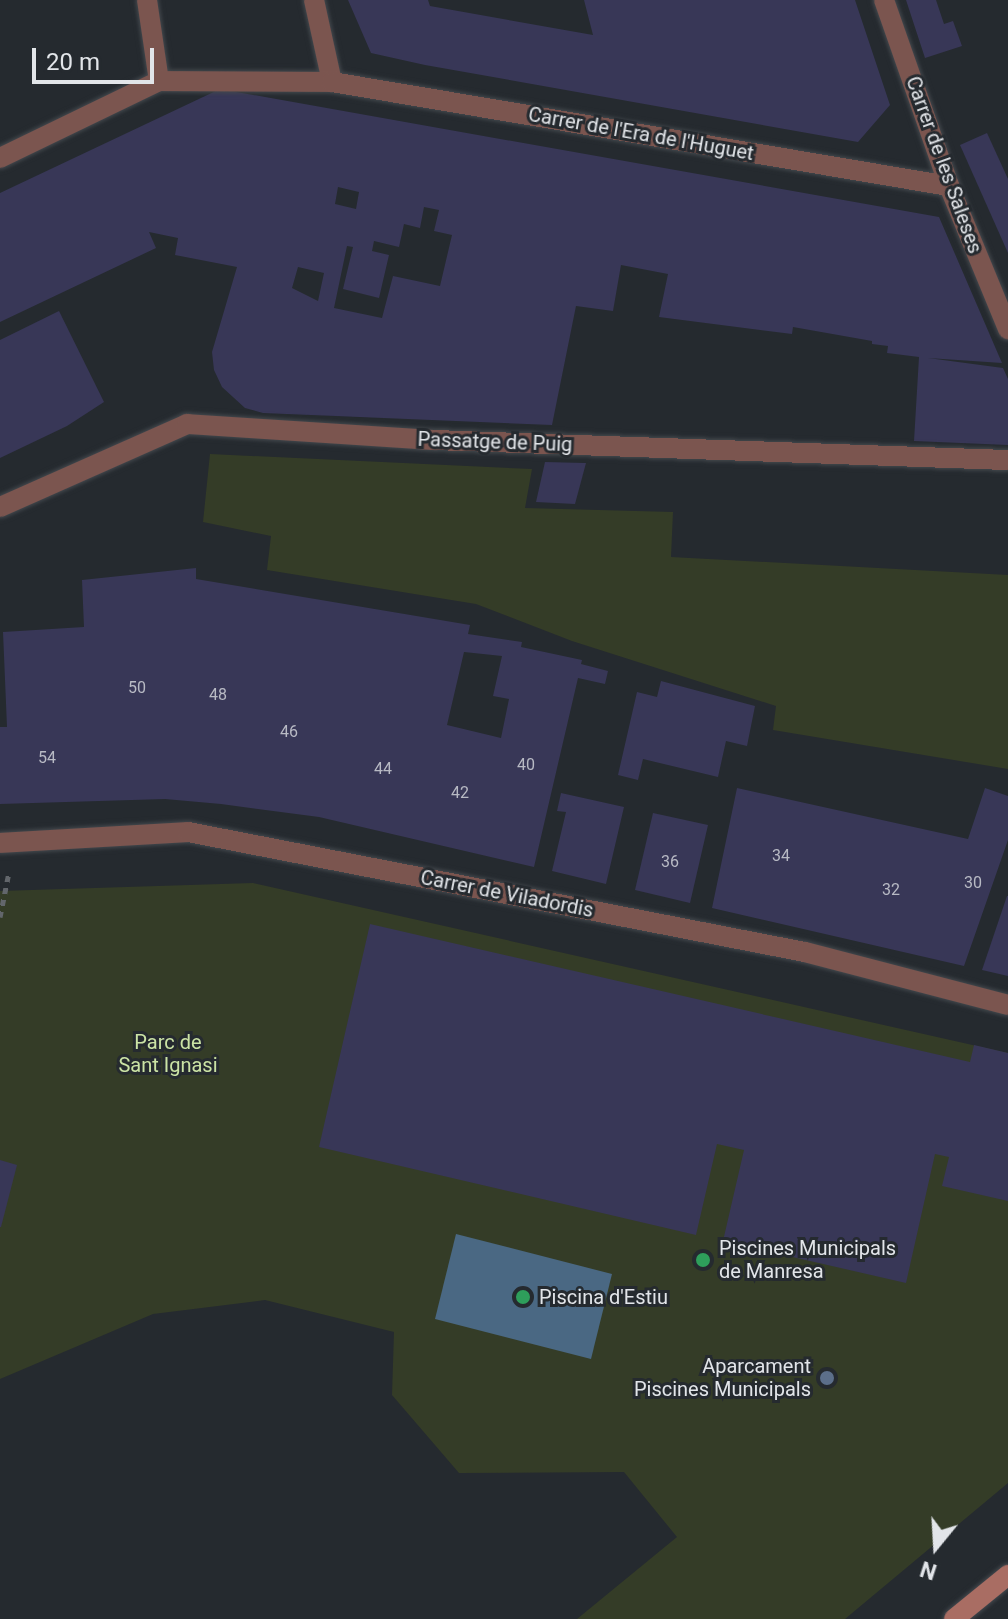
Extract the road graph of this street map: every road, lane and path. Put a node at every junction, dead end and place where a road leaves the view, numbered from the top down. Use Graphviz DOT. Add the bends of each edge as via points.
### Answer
graph roads {
  1 [pos="147,0"];
  2 [pos="314,0"];
  3 [pos="884,0"];
  4 [pos="159,81"];
  5 [pos="332,82"];
  6 [pos="0,158"];
  7 [pos="949,186"];
  8 [pos="1008,329"];
  9 [pos="1008,460"];
  10 [pos="0,507"];
  11 [pos="6,843"];
  12 [pos="0,917"];
  13 [pos="1008,1005"];
  14 [pos="1008,1575"];
  15 [pos="954,1619"];
  1 -- 4 [label="street"];
  2 -- 5 [label="street"];
  3 -- 7 [label="street, Carrer de les Saleses"];
  4 -- 5 [label="street, Carrer de l'Era de l'Huguet"];
  4 -- 6 [label="street"];
  5 -- 7 [label="street, Carrer de l'Era de l'Huguet"];
  7 -- 8 [label="street, Carrer de les Saleses"];
  9 -- 10 [label="street, Passatge de Puig" via="434,440 187,424"];
  11 -- 12 [label="path"];
  11 -- 13 [label="street, Carrer de Viladordis" via="188,832 805,952"];
  14 -- 15 [label="street"];
}
